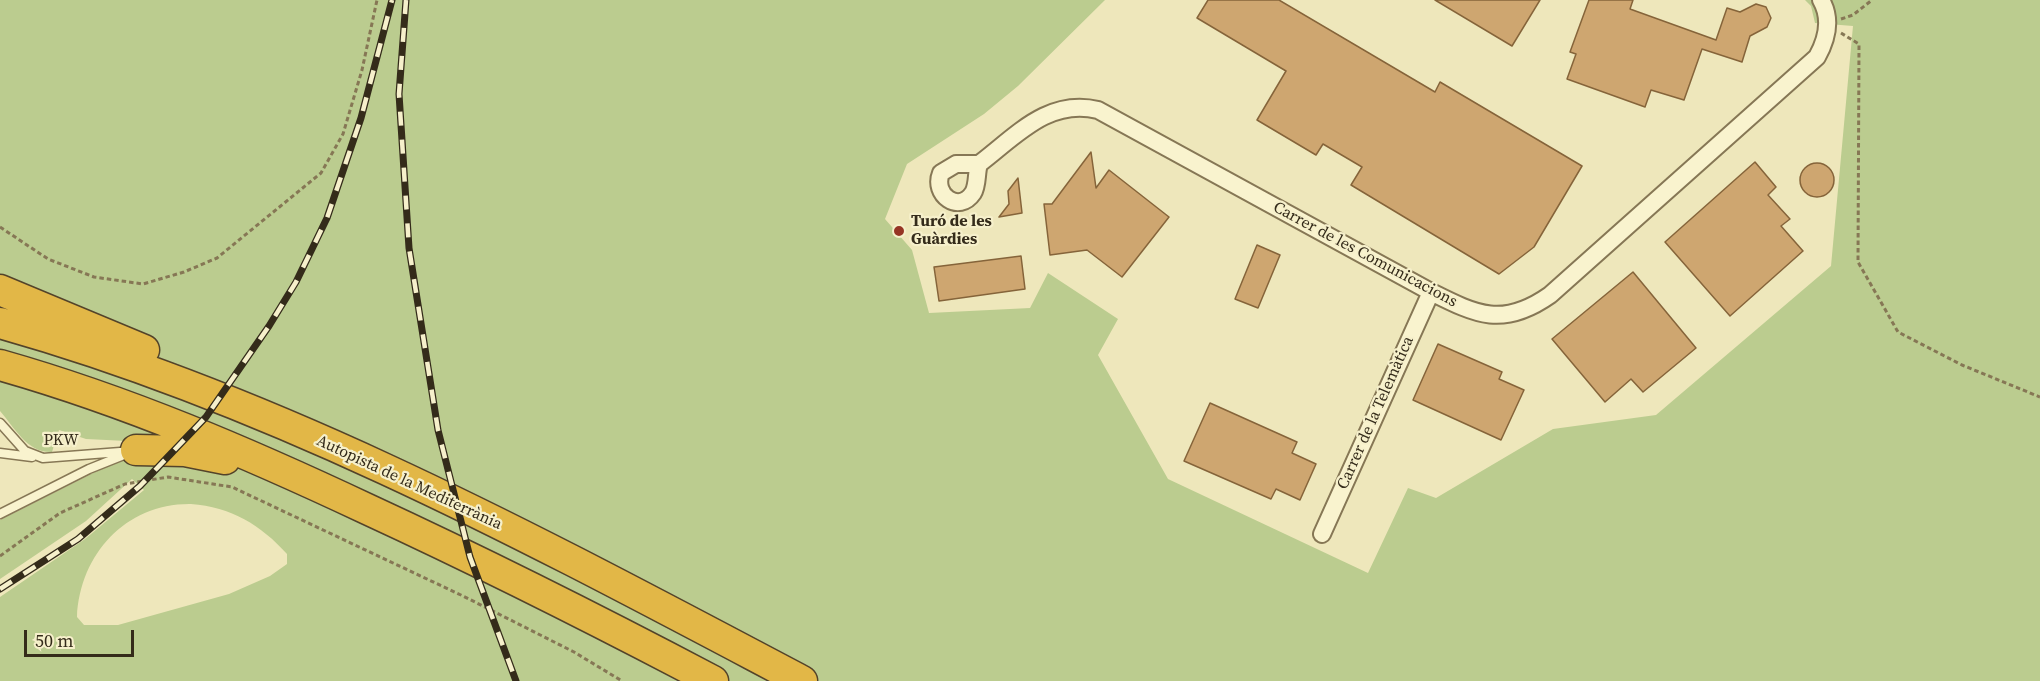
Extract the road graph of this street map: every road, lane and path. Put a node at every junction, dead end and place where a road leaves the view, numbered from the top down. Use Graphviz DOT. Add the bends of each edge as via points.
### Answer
graph roads {
  1 [pos="377,0"];
  2 [pos="1821,0"];
  3 [pos="1872,0"];
  4 [pos="1828,24"];
  5 [pos="979,164"];
  6 [pos="0,227"];
  7 [pos="0,290"];
  8 [pos="1431,292"];
  9 [pos="0,323"];
  10 [pos="0,365"];
  11 [pos="2040,397"];
  12 [pos="0,423"];
  13 [pos="136,450"];
  14 [pos="341,450"];
  15 [pos="0,453"];
  16 [pos="43,458"];
  17 [pos="279,468"];
  18 [pos="2,513"];
  19 [pos="1322,534"];
  20 [pos="0,556"];
  21 [pos="622,681"];
  22 [pos="713,681"];
  23 [pos="802,681"];
  1 -- 6 [label="path" via="343,134 321,174 217,258 184,272 143,284 133,283 94,277 48,259"];
  2 -- 4 [label="street"];
  3 -- 4 [label="path" via="1853,15"];
  4 -- 8 [label="street, Carrer de les Comunicacions" via="1817,57 1539,302 1513,314 1485,316"];
  4 -- 11 [label="path" via="1858,44 1858,261 1898,332 1962,365"];
  5 -- 8 [label="street, Carrer de les Comunicacions" via="1055,110 1083,106 1098,110"];
  7 -- 14 [label="highway" via="215,379"];
  8 -- 19 [label="street, Carrer de la Telemàtica"];
  9 -- 14 [label="highway, Autopista de la Mediterrània" via="170,380"];
  10 -- 17 [label="highway" via="209,437"];
  12 -- 16 [label="lane, PKW" via="25,451"];
  13 -- 16 [label="lane, PKW"];
  13 -- 17 [label="highway" via="185,451"];
  13 -- 18 [label="lane"];
  14 -- 23 [label="highway, Autopista de la Mediterrània" via="486,518"];
  15 -- 16 [label="lane"];
  17 -- 22 [label="highway" via="516,579"];
  20 -- 21 [label="path" via="60,513 125,484 168,477 232,487 463,596"];
}
